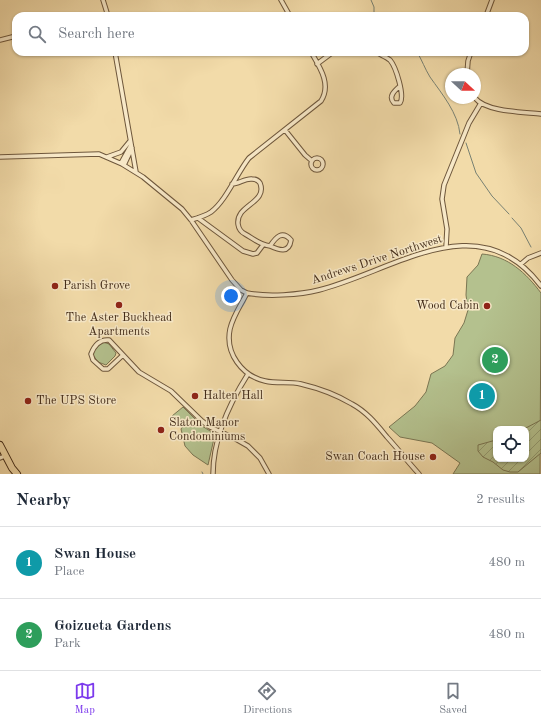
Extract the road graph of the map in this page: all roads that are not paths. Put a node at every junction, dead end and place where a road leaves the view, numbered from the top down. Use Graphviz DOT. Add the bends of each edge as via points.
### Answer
graph roads {
  1 [pos="103,0"];
  2 [pos="281,0"];
  3 [pos="492,0"];
  4 [pos="107,12"];
  5 [pos="288,12"];
  6 [pos="488,12"];
  7 [pos="12,37"];
  8 [pos="0,40"];
  9 [pos="116,56"];
  10 [pos="312,56"];
  11 [pos="328,56"];
  12 [pos="383,56"];
  13 [pos="470,56"];
  14 [pos="317,64"];
  15 [pos="467,68"];
  16 [pos="400,86"];
  17 [pos="481,103"];
  18 [pos="480,104"];
  19 [pos="541,114"];
  20 [pos="285,130"];
  21 [pos="131,145"];
  22 [pos="0,157"];
  23 [pos="107,157"];
  24 [pos="312,160"];
  25 [pos="123,164"];
  26 [pos="136,172"];
  27 [pos="232,184"];
  28 [pos="198,218"];
  29 [pos="191,220"];
  30 [pos="263,246"];
  31 [pos="270,246"];
  32 [pos="446,247"];
  33 [pos="541,253"];
  34 [pos="521,264"];
  35 [pos="541,286"];
  36 [pos="247,293"];
  37 [pos="123,355"];
  38 [pos="248,374"];
  39 [pos="220,432"];
  40 [pos="0,445"];
  41 [pos="3,457"];
  42 [pos="17,474"];
  43 [pos="213,474"];
  44 [pos="269,474"];
  45 [pos="419,474"];
  1 -- 4 [label="street"];
  2 -- 5 [label="street"];
  3 -- 6 [label="street"];
  7 -- 8 [label="street"];
  9 -- 21 [label="street"];
  10 -- 14 [label="street"];
  11 -- 14 [label="street"];
  12 -- 16 [label="street" via="392,64"];
  13 -- 15 [label="street"];
  14 -- 20 [label="street" via="326,83 324,97"];
  16 -- 16 [label="street" via="402,100 400,103 394,103 391,97"];
  17 -- 19 [label="street" via="500,109"];
  18 -- 32 [label="street" via="467,129 444,185 442,199"];
  20 -- 24 [label="street"];
  20 -- 27 [label="street" via="249,158"];
  21 -- 23 [label="street"];
  21 -- 25 [label="street"];
  21 -- 26 [label="street"];
  22 -- 23 [label="street" via="99,154"];
  23 -- 25 [label="street"];
  25 -- 26 [label="street"];
  26 -- 29 [label="street" via="169,197"];
  27 -- 28 [label="street" via="215,209"];
  27 -- 30 [label="street" via="251,178 258,180 261,192 258,199 241,213 238,222 243,233"];
  28 -- 29 [label="street"];
  28 -- 30 [label="street" via="243,251 253,254"];
  29 -- 36 [label="street" via="232,280"];
  30 -- 31 [label="street"];
  31 -- 31 [label="street" via="278,235 283,234 291,240 287,249"];
  32 -- 34 [label="street, Andrews Drive Northwest" via="487,248 505,254"];
  32 -- 36 [label="street, Andrews Drive Northwest" via="418,254 318,290 290,294"];
  33 -- 34 [label="street"];
  34 -- 35 [label="street, Andrews Drive Northwest"];
  36 -- 38 [label="street" via="232,321 229,339 234,359"];
  37 -- 37 [label="street" via="105,339 97,343 91,354 102,369 108,369"];
  37 -- 39 [label="street" via="139,372 171,391 202,421"];
  38 -- 39 [label="street" via="232,401"];
  38 -- 45 [label="street" via="265,381 309,386 354,404 372,419"];
  39 -- 43 [label="street" via="214,454"];
  39 -- 44 [label="street" via="248,446 260,458"];
  40 -- 41 [label="highway"];
  41 -- 42 [label="highway"];
}
